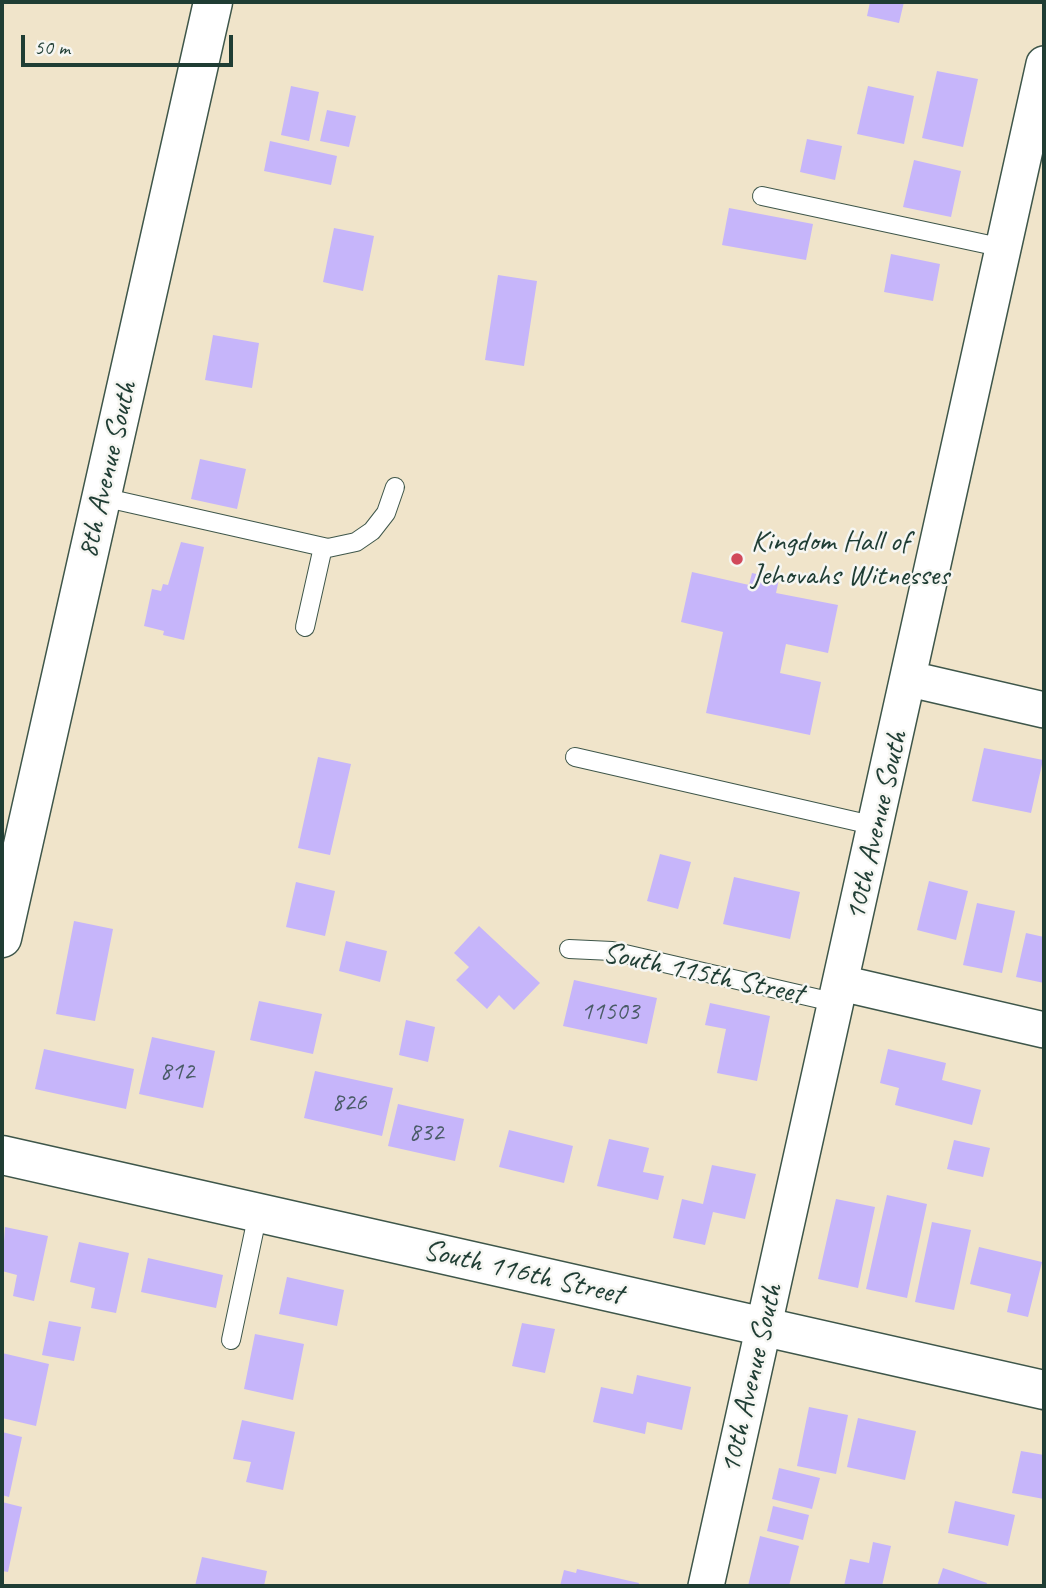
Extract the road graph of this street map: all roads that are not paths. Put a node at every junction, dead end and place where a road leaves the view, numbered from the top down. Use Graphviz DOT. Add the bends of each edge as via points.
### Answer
graph roads {
  1 [pos="214,2"];
  2 [pos="1044,64"];
  3 [pos="762,196"];
  4 [pos="1004,247"];
  5 [pos="395,487"];
  6 [pos="102,497"];
  7 [pos="323,547"];
  8 [pos="304,627"];
  9 [pos="910,679"];
  10 [pos="1044,710"];
  11 [pos="575,757"];
  12 [pos="876,826"];
  13 [pos="2,938"];
  14 [pos="569,949"];
  15 [pos="839,993"];
  16 [pos="1044,1030"];
  17 [pos="2,1155"];
  18 [pos="258,1213"];
  19 [pos="764,1328"];
  20 [pos="231,1340"];
  21 [pos="1044,1390"];
  22 [pos="706,1586"];
  1 -- 6 [label="street, 8th Avenue South"];
  2 -- 4 [label="street, 10th Avenue South"];
  3 -- 4 [label="lane"];
  4 -- 9 [label="street, 10th Avenue South"];
  5 -- 7 [label="lane" via="386,513 372,530 356,542"];
  6 -- 7 [label="lane"];
  6 -- 13 [label="street, 8th Avenue South"];
  7 -- 8 [label="lane"];
  9 -- 10 [label="street"];
  9 -- 12 [label="street, 10th Avenue South"];
  11 -- 12 [label="lane"];
  12 -- 15 [label="street, 10th Avenue South"];
  14 -- 15 [label="lane, South 115th Street" via="611,951"];
  15 -- 16 [label="street, South 115th Street"];
  15 -- 19 [label="street, 10th Avenue South"];
  17 -- 18 [label="street, South 116th Street"];
  18 -- 19 [label="street, South 116th Street"];
  18 -- 20 [label="lane"];
  19 -- 21 [label="street, South 116th Street"];
  19 -- 22 [label="street, 10th Avenue South"];
}
